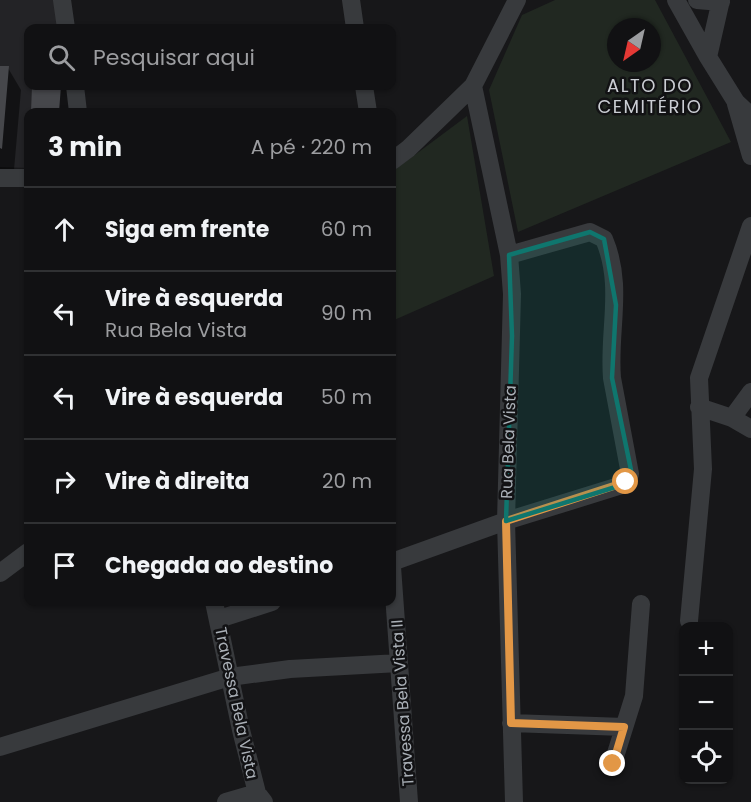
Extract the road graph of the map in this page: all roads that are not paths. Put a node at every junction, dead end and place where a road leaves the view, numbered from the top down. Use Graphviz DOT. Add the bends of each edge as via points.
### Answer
graph roads {
  1 [pos="62,0"];
  2 [pos="351,0"];
  3 [pos="517,0"];
  4 [pos="676,0"];
  5 [pos="697,0"];
  6 [pos="721,1"];
  7 [pos="65,24"];
  8 [pos="354,24"];
  9 [pos="708,57"];
  10 [pos="473,86"];
  11 [pos="75,90"];
  12 [pos="365,90"];
  13 [pos="736,102"];
  14 [pos="78,108"];
  15 [pos="367,108"];
  16 [pos="751,116"];
  17 [pos="751,156"];
  18 [pos="396,158"];
  19 [pos="0,178"];
  20 [pos="24,178"];
  21 [pos="751,226"];
  22 [pos="509,255"];
  23 [pos="751,392"];
  24 [pos="699,407"];
  25 [pos="732,418"];
  26 [pos="751,429"];
  27 [pos="506,521"];
  28 [pos="24,555"];
  29 [pos="396,561"];
  30 [pos="0,573"];
  31 [pos="641,604"];
  32 [pos="244,606"];
  33 [pos="395,606"];
  34 [pos="216,610"];
  35 [pos="689,621"];
  36 [pos="399,663"];
  37 [pos="230,677"];
  38 [pos="511,723"];
  39 [pos="624,727"];
  40 [pos="0,747"];
  41 [pos="613,764"];
  42 [pos="261,798"];
  43 [pos="226,802"];
  44 [pos="409,802"];
  45 [pos="514,802"];
  1 -- 7 [label="street"];
  2 -- 8 [label="street"];
  3 -- 10 [label="street"];
  4 -- 9 [label="street"];
  5 -- 6 [label="street"];
  6 -- 9 [label="street"];
  9 -- 13 [label="street"];
  10 -- 18 [label="street"];
  10 -- 22 [label="street, Rua Bela Vista"];
  11 -- 14 [label="street"];
  12 -- 15 [label="street"];
  13 -- 16 [label="street"];
  13 -- 17 [label="street"];
  19 -- 20 [label="street"];
  21 -- 24 [label="street" via="703,365"];
  22 -- 27 [label="street, Rua Bela Vista" via="512,336"];
  22 -- 27 [label="street" via="590,232 604,239 616,305 610,362 630,474 622,485"];
  23 -- 25 [label="street"];
  24 -- 25 [label="street"];
  24 -- 35 [label="street" via="702,469"];
  25 -- 26 [label="street"];
  27 -- 29 [label="street"];
  27 -- 38 [label="street, Rua Bela Vista"];
  28 -- 30 [label="street"];
  31 -- 39 [label="street" via="636,682"];
  32 -- 34 [label="street"];
  33 -- 36 [label="street, Travessa Bela Vista II"];
  34 -- 37 [label="street, Travessa Bela Vista"];
  36 -- 37 [label="street" via="290,669"];
  36 -- 44 [label="street, Travessa Bela Vista II"];
  37 -- 40 [label="street"];
  37 -- 42 [label="street, Travessa Bela Vista"];
  38 -- 39 [label="street"];
  38 -- 45 [label="street, Rua Bela Vista"];
  39 -- 41 [label="street"];
  42 -- 43 [label="street"];
}
